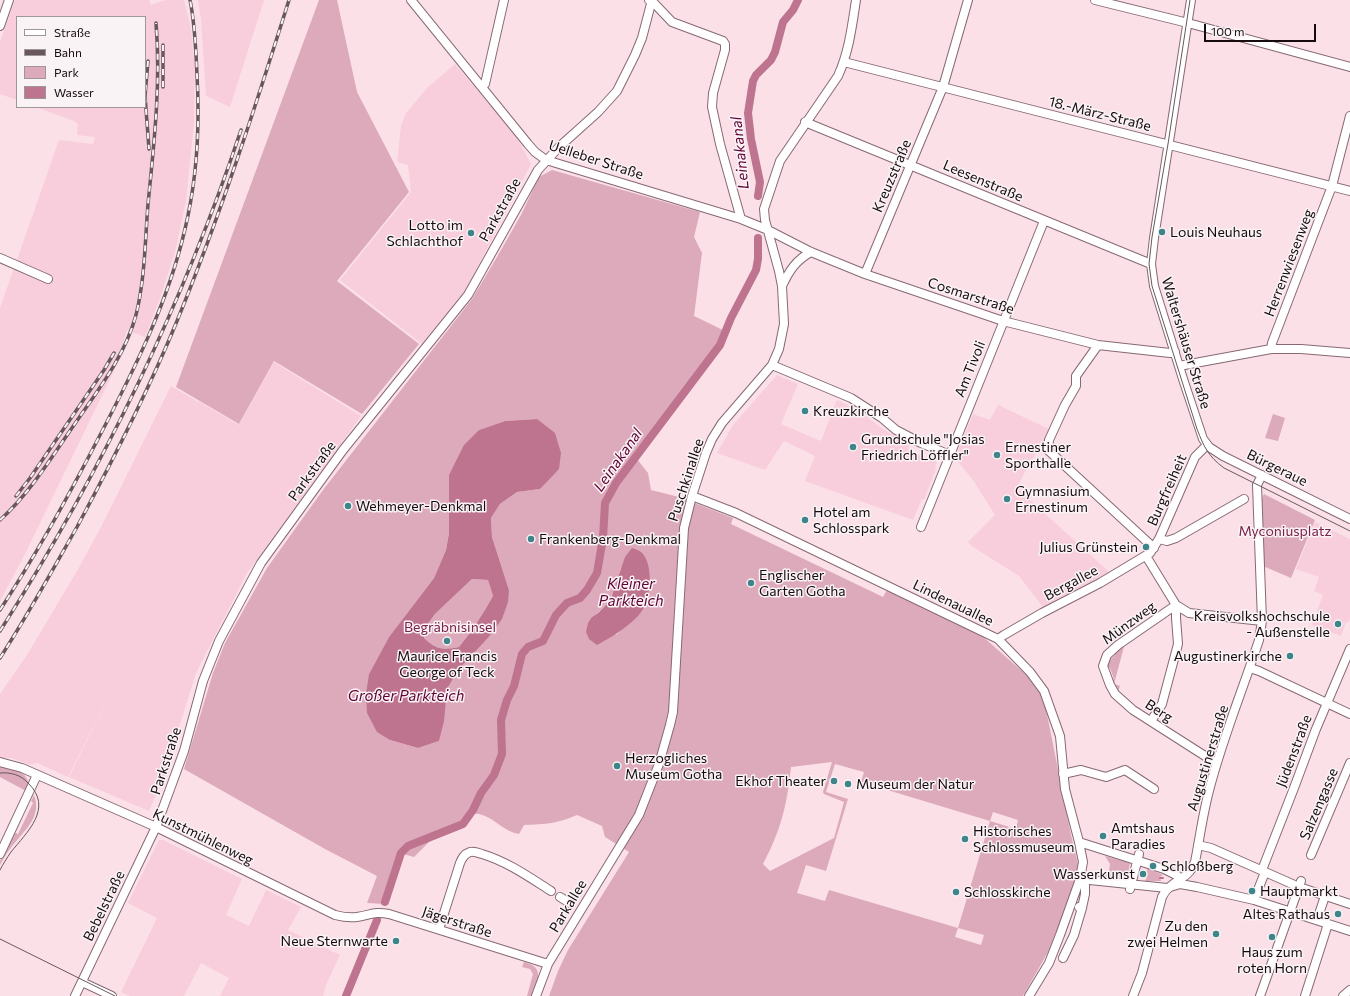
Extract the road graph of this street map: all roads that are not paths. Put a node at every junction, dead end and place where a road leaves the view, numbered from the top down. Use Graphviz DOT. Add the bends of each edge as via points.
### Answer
graph roads {
  1 [pos="9,0"];
  2 [pos="411,0"];
  3 [pos="504,0"];
  4 [pos="651,0"];
  5 [pos="856,0"];
  6 [pos="968,0"];
  7 [pos="1095,0"];
  8 [pos="1191,0"];
  9 [pos="1188,23"];
  10 [pos="0,26"];
  11 [pos="844,62"];
  12 [pos="1350,67"];
  13 [pos="482,87"];
  14 [pos="943,87"];
  15 [pos="1350,116"];
  16 [pos="805,122"];
  17 [pos="1169,145"];
  18 [pos="546,160"];
  19 [pos="911,165"];
  20 [pos="1332,186"];
  21 [pos="1350,190"];
  22 [pos="740,219"];
  23 [pos="1044,221"];
  24 [pos="768,230"];
  25 [pos="811,252"];
  26 [pos="0,258"];
  27 [pos="1151,264"];
  28 [pos="865,274"];
  29 [pos="48,279"];
  30 [pos="782,286"];
  31 [pos="1003,321"];
  32 [pos="1098,345"];
  33 [pos="1271,349"];
  34 [pos="1175,352"];
  35 [pos="1350,353"];
  36 [pos="772,365"];
  37 [pos="1179,366"];
  38 [pos="1207,445"];
  39 [pos="950,455"];
  40 [pos="1262,475"];
  41 [pos="692,496"];
  42 [pos="1244,499"];
  43 [pos="1350,519"];
  44 [pos="921,527"];
  45 [pos="1159,539"];
  46 [pos="1154,548"];
  47 [pos="1146,556"];
  48 [pos="1176,605"];
  49 [pos="1262,620"];
  50 [pos="998,639"];
  51 [pos="1350,649"];
  52 [pos="1104,666"];
  53 [pos="1250,668"];
  54 [pos="1326,704"];
  55 [pos="1350,714"];
  56 [pos="1151,721"];
  57 [pos="0,762"];
  58 [pos="1217,762"];
  59 [pos="1350,762"];
  60 [pos="1063,774"];
  61 [pos="38,775"];
  62 [pos="1154,789"];
  63 [pos="156,827"];
  64 [pos="628,833"];
  65 [pos="1079,842"];
  66 [pos="1198,845"];
  67 [pos="0,854"];
  68 [pos="1311,855"];
  69 [pos="1138,858"];
  70 [pos="1264,868"];
  71 [pos="1181,877"];
  72 [pos="1080,879"];
  73 [pos="1300,884"];
  74 [pos="1131,886"];
  75 [pos="1163,890"];
  76 [pos="551,891"];
  77 [pos="1324,896"];
  78 [pos="560,897"];
  79 [pos="1254,900"];
  80 [pos="570,903"];
  81 [pos="1071,904"];
  82 [pos="1350,904"];
  83 [pos="1082,908"];
  84 [pos="1288,915"];
  85 [pos="357,917"];
  86 [pos="1317,920"];
  87 [pos="1326,927"];
  88 [pos="439,929"];
  89 [pos="1350,931"];
  90 [pos="1063,958"];
  91 [pos="548,964"];
  92 [pos="82,982"];
  93 [pos="1350,990"];
  94 [pos="75,996"];
  95 [pos="112,996"];
  96 [pos="536,996"];
  97 [pos="1029,996"];
  98 [pos="1133,996"];
  99 [pos="1260,996"];
  100 [pos="1305,996"];
  101 [pos="1343,996"];
  1 -- 10 [label="street"];
  2 -- 13 [label="street, Uelleber Straße"];
  3 -- 13 [label="street" via="485,84"];
  4 -- 18 [label="street, Parkstraße" via="642,38 617,91"];
  4 -- 22 [label="street" via="672,22 723,41 725,44 712,107"];
  5 -- 11 [label="street, Puschkinallee"];
  6 -- 14 [label="street, Kreuzstraße"];
  7 -- 9 [label="street"];
  8 -- 9 [label="street, Waltershäuser Straße"];
  9 -- 12 [label="street"];
  9 -- 17 [label="street, Waltershäuser Straße"];
  11 -- 14 [label="street, 18.-März-Straße"];
  11 -- 16 [label="street, Puschkinallee" via="838,76"];
  13 -- 18 [label="street, Uelleber Straße" via="532,148"];
  14 -- 17 [label="street, 18.-März-Straße"];
  14 -- 19 [label="street, Kreuzstraße"];
  15 -- 20 [label="street, Herrenwiesenweg"];
  16 -- 19 [label="street, Leesenstraße"];
  16 -- 24 [label="street, Puschkinallee" via="782,156 773,179 764,209"];
  17 -- 20 [label="street, 18.-März-Straße"];
  17 -- 27 [label="street, Waltershäuser Straße"];
  18 -- 22 [label="street, Uelleber Straße"];
  18 -- 63 [label="street, Parkstraße" via="532,178 468,294 347,445 261,563 219,641 208,667 180,762"];
  19 -- 23 [label="street, Leesenstraße"];
  19 -- 28 [label="street, Kreuzstraße"];
  20 -- 21 [label="street, 18.-März-Straße"];
  20 -- 33 [label="street, Herrenwiesenweg"];
  22 -- 24 [label="street, Uelleber Straße"];
  23 -- 27 [label="street, Leesenstraße"];
  23 -- 31 [label="street, Am Tivoli"];
  24 -- 25 [label="street, Cosmarstraße"];
  24 -- 30 [label="street, Puschkinallee"];
  25 -- 28 [label="street, Cosmarstraße"];
  25 -- 30 [label="street" via="794,265"];
  26 -- 29 [label="street"];
  27 -- 34 [label="street, Waltershäuser Straße" via="1154,286"];
  28 -- 31 [label="street, Cosmarstraße"];
  30 -- 36 [label="street, Puschkinallee" via="783,331"];
  31 -- 32 [label="street, Cosmarstraße"];
  31 -- 39 [label="street, Am Tivoli"];
  32 -- 34 [label="street, Cosmarstraße"];
  32 -- 46 [label="street" via="1076,376 1076,386 1052,433 1048,450"];
  33 -- 35 [label="street"];
  33 -- 37 [label="street"];
  34 -- 37 [label="street, Waltershäuser Straße"];
  36 -- 39 [label="street" via="851,398 896,430"];
  36 -- 41 [label="street, Puschkinallee" via="716,432"];
  37 -- 38 [label="street, Waltershäuser Straße"];
  38 -- 40 [label="street, Bürgeraue"];
  38 -- 45 [label="street, Burgfreiheit" via="1195,457"];
  39 -- 44 [label="street, Am Tivoli"];
  40 -- 43 [label="street, Bürgeraue"];
  40 -- 49 [label="street" via="1257,485"];
  41 -- 50 [label="street, Lindenauallee" via="736,513"];
  41 -- 64 [label="street, Puschkinallee" via="684,528 672,714 659,764 643,805"];
  42 -- 45 [label="street" via="1176,538 1167,541"];
  45 -- 46 [label="street, Burgfreiheit"];
  46 -- 47 [label="street, Bergallee"];
  47 -- 48 [label="street"];
  47 -- 50 [label="street, Bergallee"];
  48 -- 49 [label="street" via="1189,613"];
  48 -- 52 [label="street, Münzweg" via="1118,645 1107,655"];
  48 -- 56 [label="street" via="1178,644 1162,704"];
  49 -- 53 [label="street, Augustinerstraße"];
  50 -- 60 [label="street, Lindenauallee" via="1030,672 1044,691 1060,736"];
  51 -- 54 [label="street, Jüdenstraße"];
  52 -- 56 [label="street, Berg" via="1115,694"];
  53 -- 54 [label="street"];
  53 -- 58 [label="street, Augustinerstraße"];
  54 -- 55 [label="street"];
  54 -- 70 [label="street, Jüdenstraße"];
  56 -- 58 [label="street, Berg"];
  57 -- 61 [label="street, Kunstmühlenweg"];
  58 -- 66 [label="street, Augustinerstraße" via="1204,809"];
  59 -- 68 [label="street, Salzengasse"];
  60 -- 62 [label="street" via="1081,770 1106,777 1125,770"];
  60 -- 65 [label="street, Lindenauallee"];
  61 -- 63 [label="street, Kunstmühlenweg"];
  61 -- 67 [label="street"];
  63 -- 85 [label="street, Kunstmühlenweg" via="326,912 347,918"];
  63 -- 92 [label="street, Bebelstraße"];
  64 -- 91 [label="street, Parkallee"];
  65 -- 69 [label="street"];
  65 -- 72 [label="street, Lindenauallee" via="1082,862"];
  66 -- 70 [label="street"];
  66 -- 71 [label="street, Augustinerstraße" via="1198,864"];
  69 -- 71 [label="street"];
  69 -- 74 [label="street"];
  70 -- 73 [label="street"];
  70 -- 79 [label="street"];
  71 -- 75 [label="street"];
  71 -- 79 [label="street"];
  72 -- 74 [label="street"];
  72 -- 81 [label="street"];
  72 -- 83 [label="street" via="1085,885"];
  73 -- 77 [label="street"];
  73 -- 84 [label="street"];
  74 -- 75 [label="street"];
  75 -- 98 [label="street" via="1142,973"];
  76 -- 88 [label="street" via="498,859 470,852 462,858"];
  77 -- 82 [label="street"];
  77 -- 86 [label="street"];
  78 -- 80 [label="street"];
  79 -- 84 [label="street"];
  81 -- 83 [label="street"];
  81 -- 97 [label="street" via="1048,963"];
  83 -- 90 [label="street" via="1074,935"];
  84 -- 86 [label="street"];
  84 -- 99 [label="street"];
  85 -- 88 [label="street, Jägerstraße" via="380,912"];
  86 -- 87 [label="street"];
  87 -- 89 [label="street"];
  87 -- 100 [label="street"];
  88 -- 91 [label="street, Jägerstraße"];
  91 -- 96 [label="street, Parkallee"];
  92 -- 94 [label="street, Bebelstraße"];
  92 -- 95 [label="street"];
  93 -- 101 [label="street"];
}
